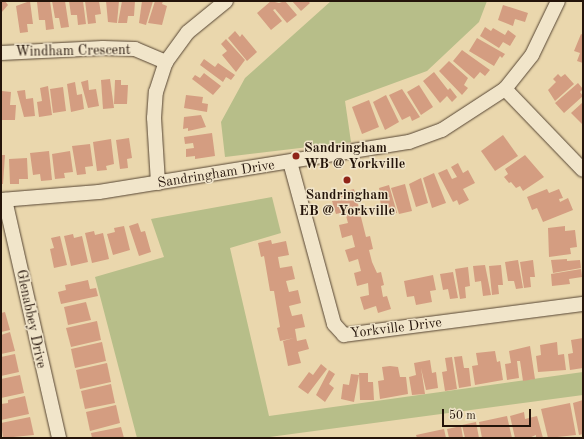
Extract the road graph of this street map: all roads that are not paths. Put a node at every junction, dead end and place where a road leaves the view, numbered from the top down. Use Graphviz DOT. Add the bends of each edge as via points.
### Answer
graph roads {
  1 [pos="226,1"];
  2 [pos="558,1"];
  3 [pos="1,53"];
  4 [pos="166,62"];
  5 [pos="505,89"];
  6 [pos="290,162"];
  7 [pos="583,170"];
  8 [pos="158,183"];
  9 [pos="3,200"];
  10 [pos="583,304"];
  11 [pos="59,438"];
  1 -- 4 [label="street" via="188,32"];
  2 -- 5 [label="street, Sandringham Drive" via="532,55"];
  3 -- 4 [label="street, Windham Crescent" via="136,49"];
  4 -- 8 [label="street" via="156,92 154,118"];
  5 -- 6 [label="street, Sandringham Drive" via="442,130 409,142"];
  5 -- 7 [label="street"];
  6 -- 8 [label="street, Sandringham Drive"];
  6 -- 10 [label="street, Yorkville Drive" via="334,324 344,335"];
  8 -- 9 [label="street, Sandringham Drive" via="99,192"];
  9 -- 11 [label="street, Glenabbey Drive"];
}
